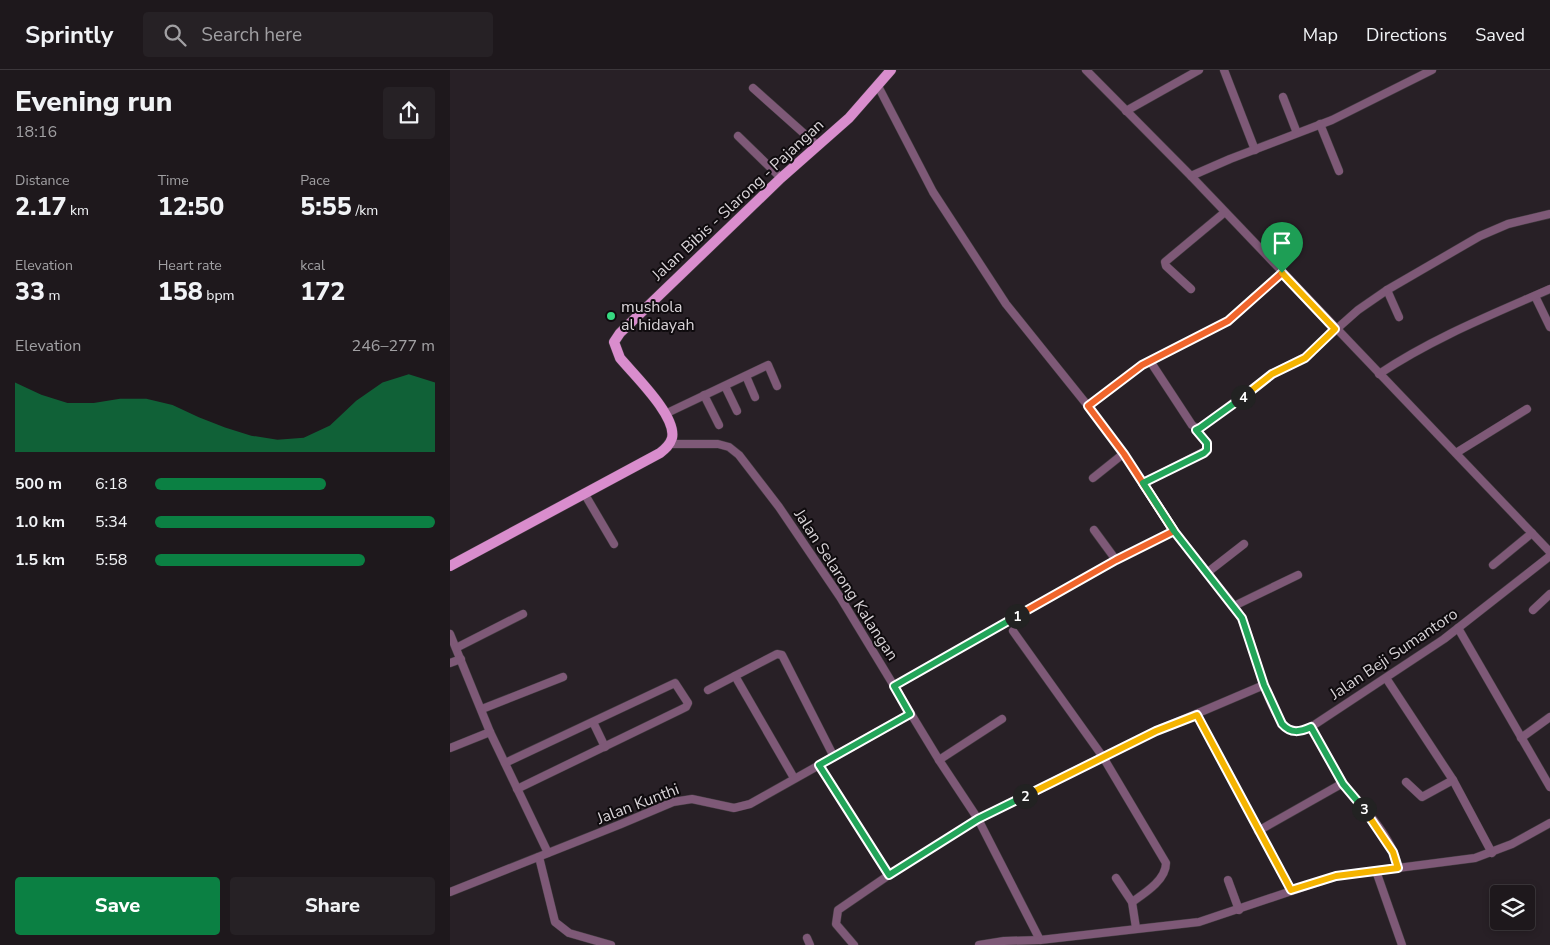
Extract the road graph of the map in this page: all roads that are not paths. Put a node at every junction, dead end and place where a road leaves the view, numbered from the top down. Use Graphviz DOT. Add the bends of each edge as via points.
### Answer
graph roads {
  1 [pos="890,70"];
  2 [pos="1086,70"];
  3 [pos="1199,70"];
  4 [pos="1224,70"];
  5 [pos="1432,70"];
  6 [pos="878,86"];
  7 [pos="753,88"];
  8 [pos="1283,97"];
  9 [pos="1126,111"];
  10 [pos="1320,124"];
  11 [pos="1297,133"];
  12 [pos="738,136"];
  13 [pos="818,146"];
  14 [pos="1255,150"];
  15 [pos="1339,171"];
  16 [pos="1191,176"];
  17 [pos="781,178"];
  18 [pos="1225,212"];
  19 [pos="1550,214"];
  20 [pos="1282,273"];
  21 [pos="1191,289"];
  22 [pos="1550,289"];
  23 [pos="1387,290"];
  24 [pos="1534,296"];
  25 [pos="1399,317"];
  26 [pos="1550,327"];
  27 [pos="1335,329"];
  28 [pos="1150,361"];
  29 [pos="1379,374"];
  30 [pos="746,376"];
  31 [pos="725,386"];
  32 [pos="777,386"];
  33 [pos="704,395"];
  34 [pos="755,397"];
  35 [pos="1088,406"];
  36 [pos="1527,409"];
  37 [pos="737,411"];
  38 [pos="665,414"];
  39 [pos="719,424"];
  40 [pos="1196,430"];
  41 [pos="669,444"];
  42 [pos="1456,453"];
  43 [pos="1124,454"];
  44 [pos="1093,478"];
  45 [pos="1143,483"];
  46 [pos="584,493"];
  47 [pos="1094,530"];
  48 [pos="1174,531"];
  49 [pos="1532,533"];
  50 [pos="614,544"];
  51 [pos="1244,544"];
  52 [pos="1550,552"];
  53 [pos="1550,556"];
  54 [pos="1116,560"];
  55 [pos="1493,565"];
  56 [pos="450,566"];
  57 [pos="1208,572"];
  58 [pos="1298,575"];
  59 [pos="1550,594"];
  60 [pos="1234,606"];
  61 [pos="1533,610"];
  62 [pos="522,614"];
  63 [pos="1458,628"];
  64 [pos="1014,631"];
  65 [pos="450,634"];
  66 [pos="456,648"];
  67 [pos="461,659"];
  68 [pos="450,663"];
  69 [pos="735,676"];
  70 [pos="563,678"];
  71 [pos="1386,678"];
  72 [pos="1264,685"];
  73 [pos="894,686"];
  74 [pos="708,690"];
  75 [pos="482,709"];
  76 [pos="910,714"];
  77 [pos="1197,715"];
  78 [pos="1550,717"];
  79 [pos="1002,719"];
  80 [pos="593,722"];
  81 [pos="1311,727"];
  82 [pos="490,732"];
  83 [pos="1521,738"];
  84 [pos="605,747"];
  85 [pos="450,748"];
  86 [pos="834,757"];
  87 [pos="1103,758"];
  88 [pos="939,760"];
  89 [pos="505,763"];
  90 [pos="819,765"];
  91 [pos="794,778"];
  92 [pos="1453,780"];
  93 [pos="1406,782"];
  94 [pos="1343,784"];
  95 [pos="1550,787"];
  96 [pos="517,789"];
  97 [pos="978,819"];
  98 [pos="1550,823"];
  99 [pos="1258,831"];
  100 [pos="548,853"];
  101 [pos="1492,853"];
  102 [pos="539,857"];
  103 [pos="1398,868"];
  104 [pos="1376,871"];
  105 [pos="889,875"];
  106 [pos="1116,878"];
  107 [pos="1228,880"];
  108 [pos="1291,890"];
  109 [pos="450,892"];
  110 [pos="1132,902"];
  111 [pos="1239,910"];
  112 [pos="1136,928"];
  113 [pos="1040,940"];
  114 [pos="611,945"];
  115 [pos="854,945"];
  116 [pos="979,945"];
  117 [pos="1402,945"];
  1 -- 6 [label="main road, Jalan Bibis - Slarong - Pajangan"];
  2 -- 9 [label="street"];
  3 -- 9 [label="street"];
  4 -- 14 [label="street"];
  5 -- 10 [label="street"];
  6 -- 13 [label="main road, Jalan Bibis - Slarong - Pajangan"];
  6 -- 35 [label="street" via="933,192 996,288"];
  7 -- 13 [label="street"];
  8 -- 11 [label="street"];
  9 -- 16 [label="street"];
  10 -- 11 [label="street"];
  10 -- 15 [label="street"];
  11 -- 14 [label="street"];
  12 -- 17 [label="street"];
  13 -- 17 [label="main road, Jalan Bibis - Slarong - Pajangan"];
  14 -- 16 [label="street"];
  16 -- 18 [label="street"];
  17 -- 38 [label="main road, Jalan Bibis - Slarong - Pajangan" via="616,338 615,348 620,358"];
  18 -- 20 [label="street"];
  18 -- 21 [label="street" via="1165,262"];
  19 -- 23 [label="street" via="1508,224 1480,236"];
  20 -- 27 [label="street"];
  20 -- 28 [label="street" via="1228,321"];
  22 -- 24 [label="street"];
  23 -- 25 [label="street"];
  23 -- 27 [label="street"];
  24 -- 26 [label="street"];
  24 -- 29 [label="street" via="1413,351"];
  27 -- 29 [label="street"];
  27 -- 40 [label="street" via="1305,358 1272,374"];
  28 -- 35 [label="street"];
  28 -- 40 [label="street"];
  29 -- 42 [label="street"];
  30 -- 31 [label="street"];
  30 -- 32 [label="street" via="768,365"];
  30 -- 34 [label="street"];
  31 -- 33 [label="street"];
  31 -- 37 [label="street"];
  33 -- 38 [label="street"];
  33 -- 39 [label="street"];
  35 -- 43 [label="street"];
  36 -- 42 [label="street"];
  38 -- 41 [label="main road, Jalan Bibis - Slarong - Pajangan" via="672,437"];
  40 -- 45 [label="street" via="1207,443 1207,450"];
  41 -- 46 [label="main road" via="660,453"];
  41 -- 73 [label="street, Jalan Selarong Kalangan" via="718,444 729,447 739,456 779,507 835,589"];
  42 -- 49 [label="street"];
  43 -- 44 [label="street"];
  43 -- 45 [label="street"];
  45 -- 48 [label="street"];
  46 -- 50 [label="street"];
  46 -- 56 [label="main road"];
  47 -- 54 [label="street"];
  48 -- 54 [label="street"];
  48 -- 57 [label="street"];
  49 -- 52 [label="street"];
  49 -- 55 [label="street"];
  51 -- 57 [label="street"];
  53 -- 63 [label="street, Jalan Beji Sumantoro"];
  54 -- 73 [label="street"];
  57 -- 60 [label="street"];
  58 -- 60 [label="street"];
  59 -- 61 [label="street"];
  60 -- 72 [label="street" via="1242,618"];
  62 -- 66 [label="street"];
  63 -- 71 [label="street, Jalan Beji Sumantoro"];
  63 -- 83 [label="street"];
  64 -- 87 [label="street"];
  65 -- 66 [label="street"];
  66 -- 67 [label="street"];
  67 -- 68 [label="street"];
  67 -- 75 [label="street"];
  69 -- 74 [label="street"];
  69 -- 86 [label="street" via="782,654"];
  69 -- 91 [label="street"];
  70 -- 75 [label="street"];
  71 -- 81 [label="street, Jalan Beji Sumantoro"];
  71 -- 92 [label="street"];
  72 -- 77 [label="street"];
  72 -- 81 [label="street, Jalan Beji Sumantoro" via="1286,729 1303,731"];
  73 -- 76 [label="street, Jalan Selarong Kalangan"];
  75 -- 82 [label="street"];
  76 -- 86 [label="street, Jalan Kunthi"];
  76 -- 88 [label="street, Jalan Selarong Kalangan"];
  77 -- 87 [label="street" via="1156,731"];
  77 -- 99 [label="street"];
  78 -- 83 [label="street"];
  79 -- 88 [label="street"];
  80 -- 84 [label="street"];
  80 -- 84 [label="street" via="675,683 688,703 685,708"];
  80 -- 89 [label="street"];
  81 -- 94 [label="street"];
  82 -- 85 [label="street"];
  82 -- 89 [label="street"];
  83 -- 95 [label="street"];
  84 -- 96 [label="street"];
  86 -- 90 [label="street, Jalan Kunthi"];
  87 -- 97 [label="street"];
  87 -- 110 [label="street" via="1166,863 1162,875"];
  88 -- 97 [label="street, Jalan Selarong Kalangan"];
  89 -- 96 [label="street"];
  90 -- 91 [label="street, Jalan Kunthi"];
  90 -- 105 [label="street"];
  91 -- 100 [label="street, Jalan Kunthi" via="742,807 725,807 684,798"];
  92 -- 93 [label="street" via="1422,797"];
  92 -- 101 [label="street"];
  94 -- 99 [label="street"];
  94 -- 103 [label="street" via="1393,852"];
  96 -- 100 [label="street"];
  97 -- 105 [label="street"];
  97 -- 113 [label="street, Jalan Selarong Kalangan"];
  98 -- 101 [label="street"];
  99 -- 108 [label="street"];
  100 -- 102 [label="street, Jalan Kunthi"];
  101 -- 103 [label="street"];
  102 -- 109 [label="street, Jalan Kunthi"];
  102 -- 114 [label="street" via="554,922 569,934"];
  103 -- 104 [label="street"];
  104 -- 108 [label="street" via="1336,876"];
  104 -- 117 [label="street"];
  105 -- 115 [label="street" via="838,910 836,924"];
  106 -- 110 [label="street"];
  107 -- 111 [label="street"];
  108 -- 111 [label="street"];
  110 -- 112 [label="street"];
  111 -- 112 [label="street" via="1199,922"];
  112 -- 113 [label="street"];
  113 -- 116 [label="street"];
}
